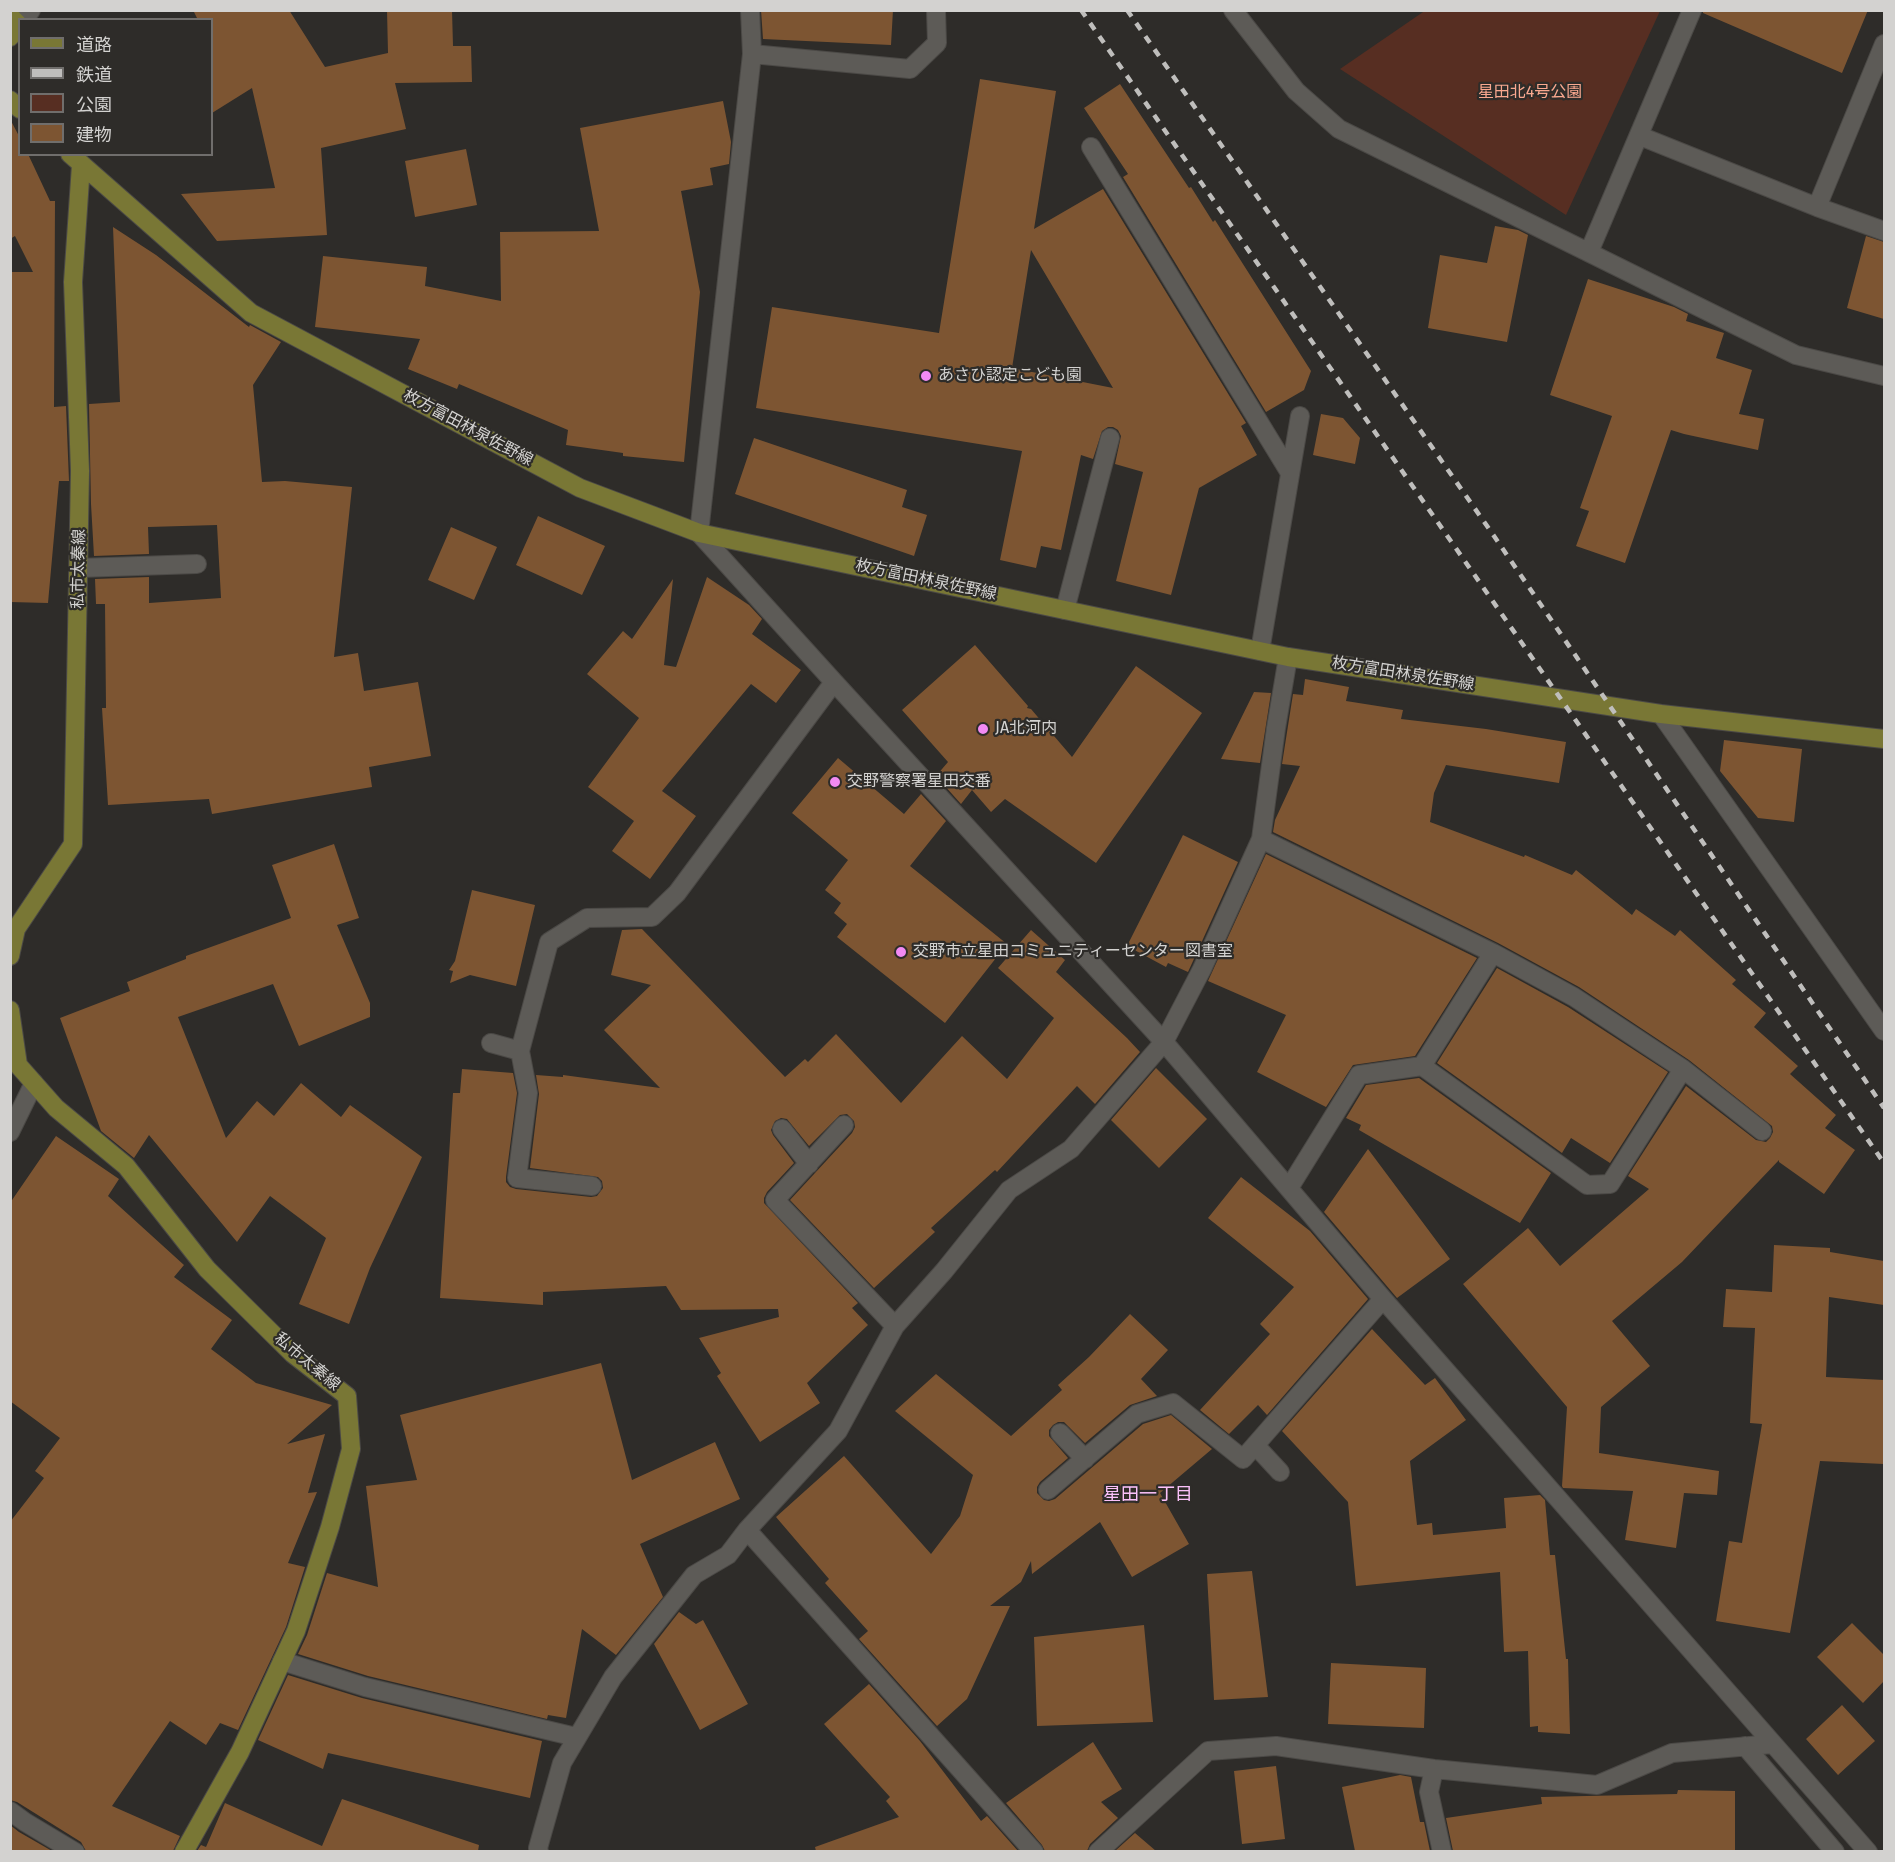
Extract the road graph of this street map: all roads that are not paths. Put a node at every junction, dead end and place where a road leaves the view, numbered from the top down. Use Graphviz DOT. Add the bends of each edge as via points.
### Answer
graph roads {
  1 [pos="750,10"];
  2 [pos="936,10"];
  3 [pos="1233,10"];
  4 [pos="1692,10"];
  5 [pos="1884,44"];
  6 [pos="752,54"];
  7 [pos="1640,136"];
  8 [pos="1091,147"];
  9 [pos="76,160"];
  10 [pos="1816,207"];
  11 [pos="1884,231"];
  12 [pos="1589,252"];
  13 [pos="1884,376"];
  14 [pos="1300,416"];
  15 [pos="1110,438"];
  16 [pos="1290,473"];
  17 [pos="699,533"];
  18 [pos="197,564"];
  19 [pos="79,568"];
  20 [pos="1065,610"];
  21 [pos="1260,651"];
  22 [pos="1288,657"];
  23 [pos="834,682"];
  24 [pos="1661,714"];
  25 [pos="1884,739"];
  26 [pos="1261,839"];
  27 [pos="11,950"];
  28 [pos="1493,953"];
  29 [pos="10,1010"];
  30 [pos="1884,1031"];
  31 [pos="1164,1042"];
  32 [pos="491,1043"];
  33 [pos="520,1051"];
  34 [pos="14,1066"];
  35 [pos="1422,1066"];
  36 [pos="1683,1069"];
  37 [pos="34,1083"];
  38 [pos="844,1125"];
  39 [pos="782,1129"];
  40 [pos="1762,1131"];
  41 [pos="10,1132"];
  42 [pos="809,1164"];
  43 [pos="592,1186"];
  44 [pos="1289,1188"];
  45 [pos="1383,1299"];
  46 [pos="895,1326"];
  47 [pos="1060,1433"];
  48 [pos="1255,1445"];
  49 [pos="1084,1459"];
  50 [pos="1280,1472"];
  51 [pos="1048,1490"];
  52 [pos="747,1530"];
  53 [pos="282,1661"];
  54 [pos="576,1737"];
  55 [pos="1772,1744"];
  56 [pos="1744,1746"];
  57 [pos="1434,1769"];
  58 [pos="10,1811"];
  59 [pos="75,1851"];
  60 [pos="184,1851"];
  61 [pos="539,1851"];
  62 [pos="1034,1851"];
  63 [pos="1098,1851"];
  64 [pos="1442,1851"];
  65 [pos="1835,1851"];
  66 [pos="1868,1851"];
  1 -- 6 [label="street"];
  2 -- 6 [label="street" via="937,43 910,69"];
  3 -- 12 [label="street" via="1296,91 1339,129"];
  4 -- 7 [label="street"];
  5 -- 10 [label="street"];
  6 -- 17 [label="street"];
  7 -- 10 [label="street"];
  7 -- 12 [label="street"];
  8 -- 16 [label="street"];
  9 -- 17 [label="main road, 枚方富田林泉佐野線" via="251,313 580,488"];
  9 -- 19 [label="main road, 私市太秦線" via="73,282 80,471"];
  10 -- 11 [label="street"];
  12 -- 13 [label="street" via="1796,355"];
  14 -- 16 [label="street"];
  15 -- 20 [label="street"];
  16 -- 21 [label="street"];
  17 -- 20 [label="main road, 枚方富田林泉佐野線"];
  17 -- 23 [label="street"];
  18 -- 19 [label="street"];
  19 -- 27 [label="main road, 私市太秦線" via="73,844 16,929"];
  20 -- 21 [label="main road, 枚方富田林泉佐野線"];
  21 -- 22 [label="main road, 枚方富田林泉佐野線"];
  22 -- 24 [label="main road, 枚方富田林泉佐野線"];
  22 -- 26 [label="street"];
  23 -- 31 [label="street"];
  23 -- 33 [label="street" via="677,893 652,917 587,918 549,942"];
  24 -- 25 [label="main road, 枚方富田林泉佐野線"];
  24 -- 30 [label="street"];
  26 -- 28 [label="street"];
  26 -- 31 [label="street"];
  28 -- 35 [label="street"];
  28 -- 36 [label="street" via="1574,997"];
  29 -- 34 [label="main road, 私市太秦線"];
  31 -- 44 [label="street"];
  31 -- 46 [label="street" via="1071,1149 1009,1190"];
  32 -- 33 [label="street"];
  33 -- 43 [label="street" via="528,1093 517,1178"];
  34 -- 37 [label="main road, 私市太秦線"];
  35 -- 36 [label="street" via="1587,1185 1610,1184"];
  35 -- 44 [label="street" via="1359,1075"];
  36 -- 40 [label="street"];
  37 -- 41 [label="street"];
  37 -- 53 [label="main road, 私市太秦線" via="56,1108 126,1166 207,1269 293,1354 347,1396 351,1449 330,1527"];
  38 -- 42 [label="street"];
  39 -- 42 [label="street"];
  42 -- 46 [label="street" via="775,1200"];
  44 -- 45 [label="street"];
  45 -- 48 [label="street"];
  45 -- 55 [label="street"];
  46 -- 52 [label="street" via="838,1431"];
  47 -- 49 [label="street"];
  48 -- 49 [label="street" via="1243,1460 1173,1403 1137,1414"];
  48 -- 50 [label="street"];
  49 -- 51 [label="street"];
  52 -- 54 [label="street" via="728,1555 694,1575 612,1677"];
  52 -- 62 [label="street"];
  53 -- 54 [label="street" via="365,1687"];
  53 -- 60 [label="main road, 私市太秦線" via="240,1752"];
  54 -- 61 [label="street" via="562,1762"];
  55 -- 56 [label="street"];
  55 -- 66 [label="street"];
  56 -- 57 [label="street" via="1672,1753 1597,1785"];
  56 -- 65 [label="street"];
  57 -- 63 [label="street" via="1276,1746 1208,1751"];
  57 -- 64 [label="street" via="1429,1792"];
  58 -- 59 [label="street"];
}
